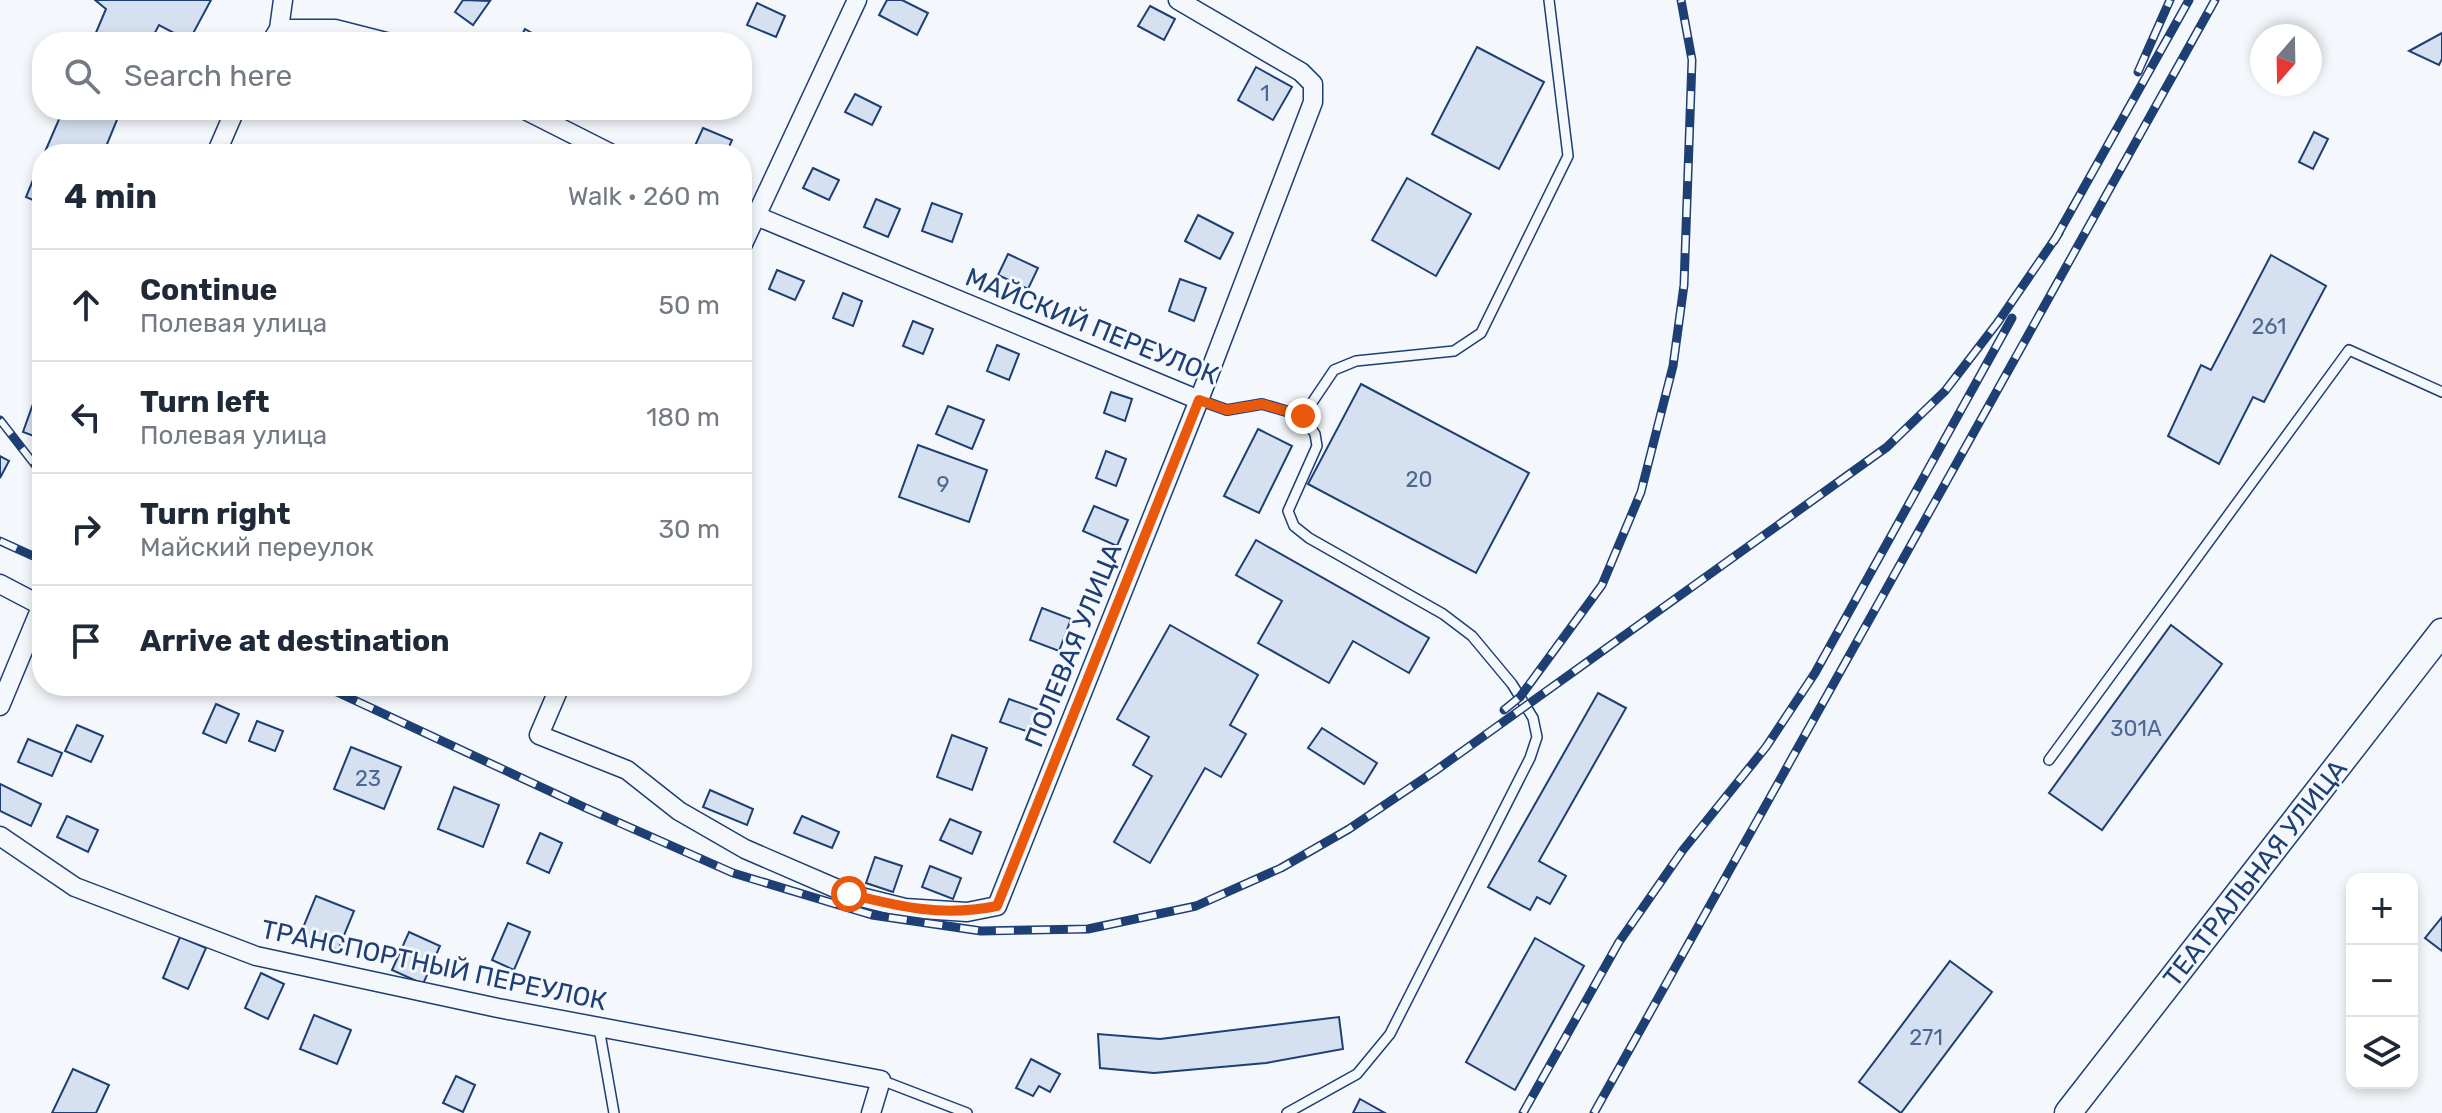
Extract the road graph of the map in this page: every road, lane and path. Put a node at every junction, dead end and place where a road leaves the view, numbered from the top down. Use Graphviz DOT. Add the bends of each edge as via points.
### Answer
graph roads {
  1 [pos="283,0"];
  2 [pos="857,0"];
  3 [pos="1178,0"];
  4 [pos="1549,0"];
  5 [pos="276,32"];
  6 [pos="305,32"];
  7 [pos="347,32"];
  8 [pos="231,120"];
  9 [pos="545,120"];
  10 [pos="220,144"];
  11 [pos="592,144"];
  12 [pos="752,204"];
  13 [pos="752,214"];
  14 [pos="2442,392"];
  15 [pos="1199,400"];
  16 [pos="1303,416"];
  17 [pos="0,584"];
  18 [pos="32,600"];
  19 [pos="32,629"];
  20 [pos="2442,632"];
  21 [pos="556,696"];
  22 [pos="0,706"];
  23 [pos="2049,760"];
  24 [pos="0,836"];
  25 [pos="599,1028"];
  26 [pos="881,1080"];
  27 [pos="614,1113"];
  28 [pos="871,1113"];
  29 [pos="967,1113"];
  30 [pos="1287,1113"];
  31 [pos="2068,1113"];
  1 -- 5 [label="street"];
  2 -- 12 [label="street"];
  3 -- 15 [label="street, ПОЛЕВАЯ УЛИЦА" via="1313,84 1313,102"];
  4 -- 16 [label="lane" via="1568,156 1481,333 1454,351 1356,361 1334,370"];
  6 -- 7 [label="street"];
  8 -- 10 [label="street"];
  9 -- 11 [label="street"];
  13 -- 15 [label="street, МАЙСКИЙ ПЕРЕУЛОК"];
  14 -- 23 [label="lane" via="2349,350"];
  15 -- 16 [label="lane, МАЙСКИЙ ПЕРЕУЛОК" via="1227,410 1262,404"];
  15 -- 21 [label="street, ПОЛЕВАЯ УЛИЦА" via="997,906 967,912 905,908 849,894 745,849 679,811 627,770 539,735"];
  16 -- 30 [label="lane" via="1317,446 1288,511 1294,526 1472,636 1512,684 1533,718 1537,737 1390,1034 1357,1074"];
  17 -- 18 [label="street"];
  19 -- 22 [label="street"];
  20 -- 31 [label="main road, ТЕАТРАЛЬНАЯ УЛИЦА"];
  24 -- 25 [label="street, ТРАНСПОРТНЫЙ ПЕРЕУЛОК" via="75,887 256,956"];
  25 -- 26 [label="street, ТРАНСПОРТНЫЙ ПЕРЕУЛОК"];
  25 -- 27 [label="lane"];
  26 -- 28 [label="street"];
  26 -- 29 [label="lane"];
}
